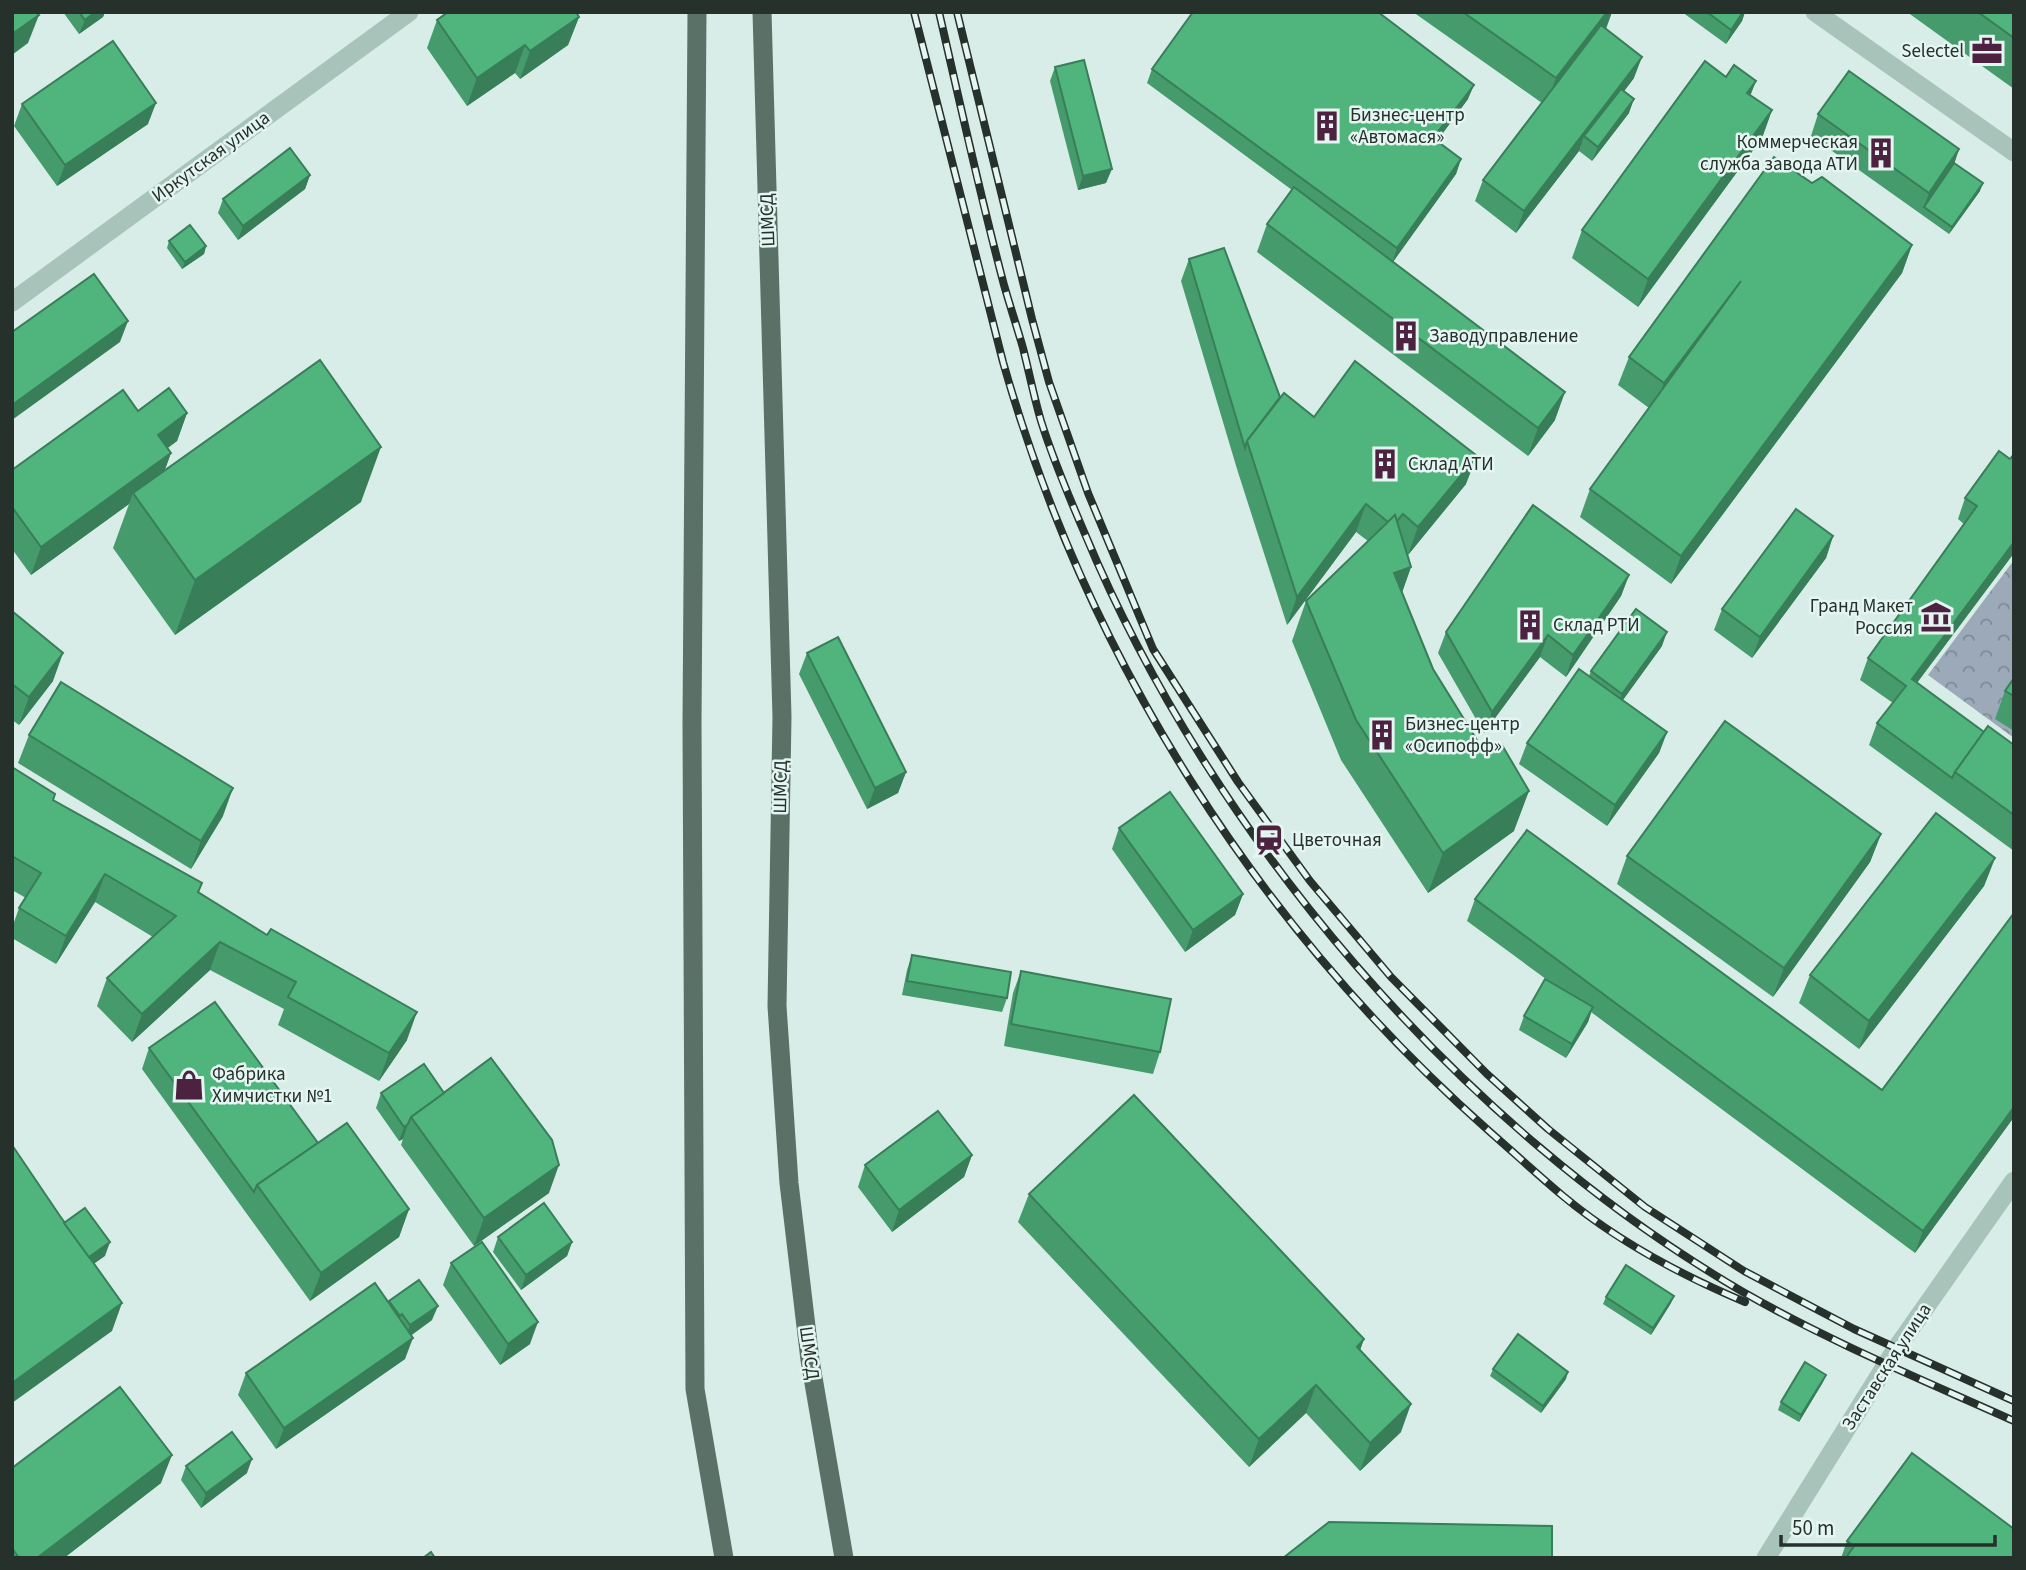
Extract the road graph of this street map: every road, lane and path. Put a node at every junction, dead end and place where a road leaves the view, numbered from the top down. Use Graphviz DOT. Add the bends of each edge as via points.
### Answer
graph roads {
  1 [pos="409,12"];
  2 [pos="697,12"];
  3 [pos="762,12"];
  4 [pos="1815,12"];
  5 [pos="2014,152"];
  6 [pos="12,302"];
  7 [pos="2014,1181"];
  8 [pos="723,1558"];
  9 [pos="844,1558"];
  10 [pos="1766,1558"];
  1 -- 6 [label="street, Иркутская улица"];
  2 -- 8 [label="main road" via="692,709 695,1389"];
  3 -- 9 [label="main road, ШМСД" via="782,717 777,1006 789,1183 806,1333"];
  4 -- 5 [label="street"];
  7 -- 10 [label="street, Заставская улица" via="1896,1349"];
}
